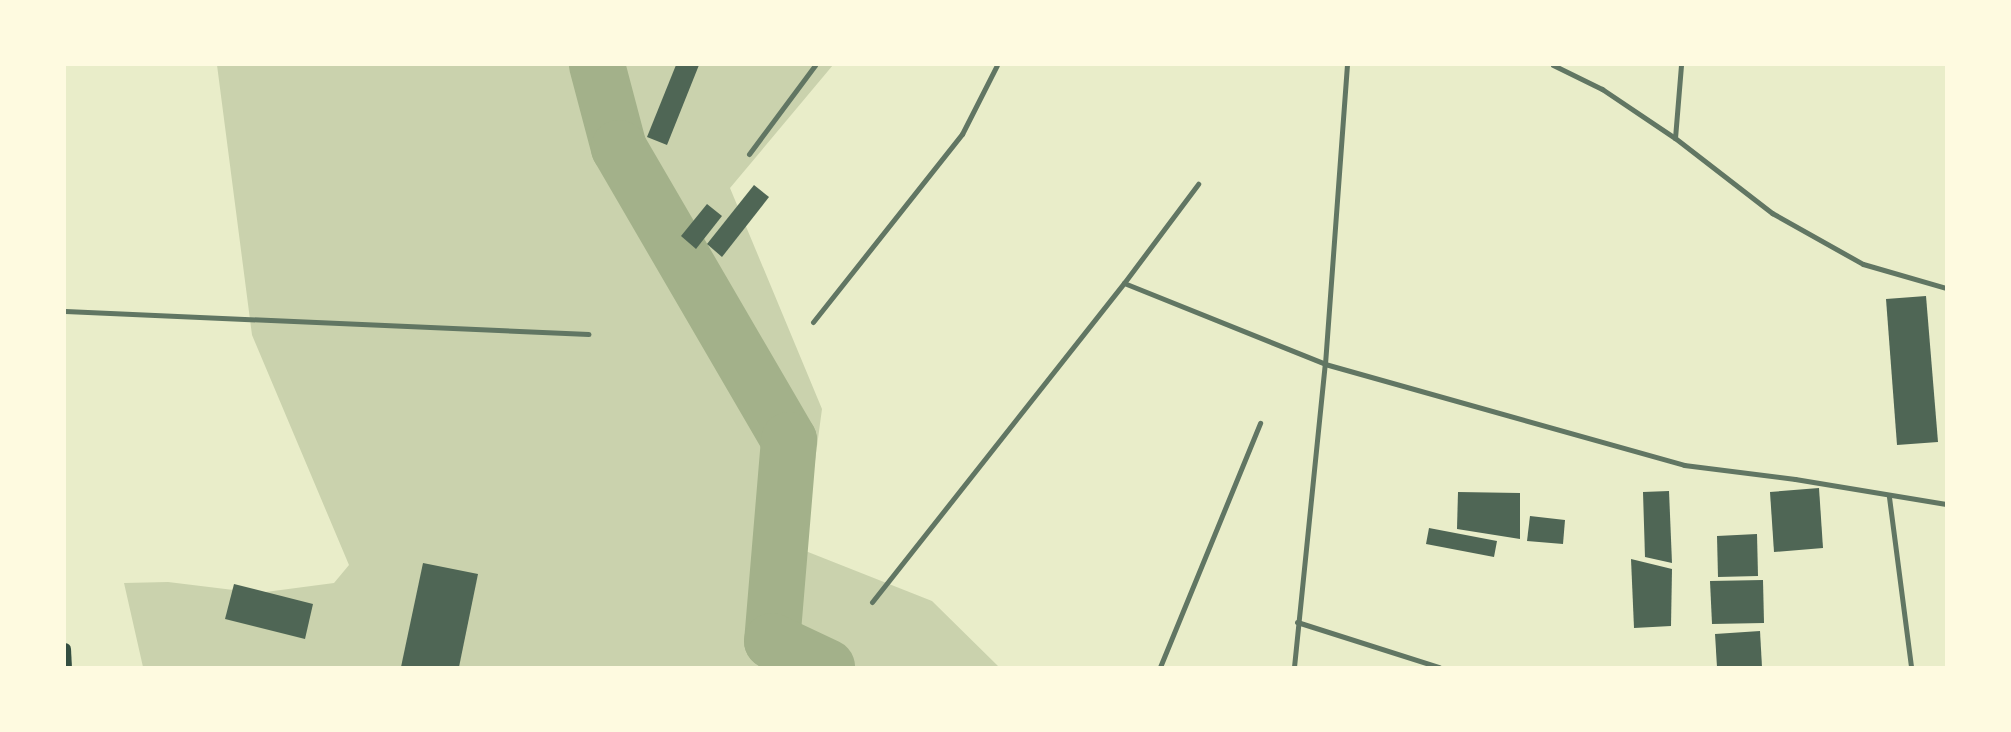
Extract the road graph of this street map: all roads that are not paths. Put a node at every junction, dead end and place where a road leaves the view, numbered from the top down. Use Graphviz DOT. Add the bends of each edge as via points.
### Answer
graph roads {
  1 [pos="815,65"];
  2 [pos="997,65"];
  3 [pos="1347,65"];
  4 [pos="1552,65"];
  5 [pos="1681,65"];
  6 [pos="1674,138"];
  7 [pos="749,154"];
  8 [pos="1198,184"];
  9 [pos="1124,283"];
  10 [pos="1946,288"];
  11 [pos="65,311"];
  12 [pos="813,322"];
  13 [pos="588,334"];
  14 [pos="1325,364"];
  15 [pos="1260,422"];
  16 [pos="1889,497"];
  17 [pos="1946,504"];
  18 [pos="872,602"];
  19 [pos="1297,622"];
  20 [pos="65,649"];
  21 [pos="66,667"];
  22 [pos="1160,667"];
  23 [pos="1294,667"];
  24 [pos="1440,667"];
  25 [pos="1911,667"];
  1 -- 7 [label="street"];
  2 -- 12 [label="street" via="962,134"];
  3 -- 14 [label="street"];
  4 -- 6 [label="street" via="1602,89"];
  5 -- 6 [label="street"];
  6 -- 10 [label="street" via="1772,214 1863,264"];
  8 -- 9 [label="street"];
  9 -- 14 [label="street"];
  9 -- 18 [label="street"];
  11 -- 13 [label="street"];
  14 -- 16 [label="street" via="1684,465 1795,479"];
  14 -- 19 [label="street"];
  15 -- 22 [label="street"];
  16 -- 17 [label="street"];
  16 -- 25 [label="street"];
  19 -- 23 [label="street"];
  19 -- 24 [label="street"];
  20 -- 21 [label="main road"];
}
